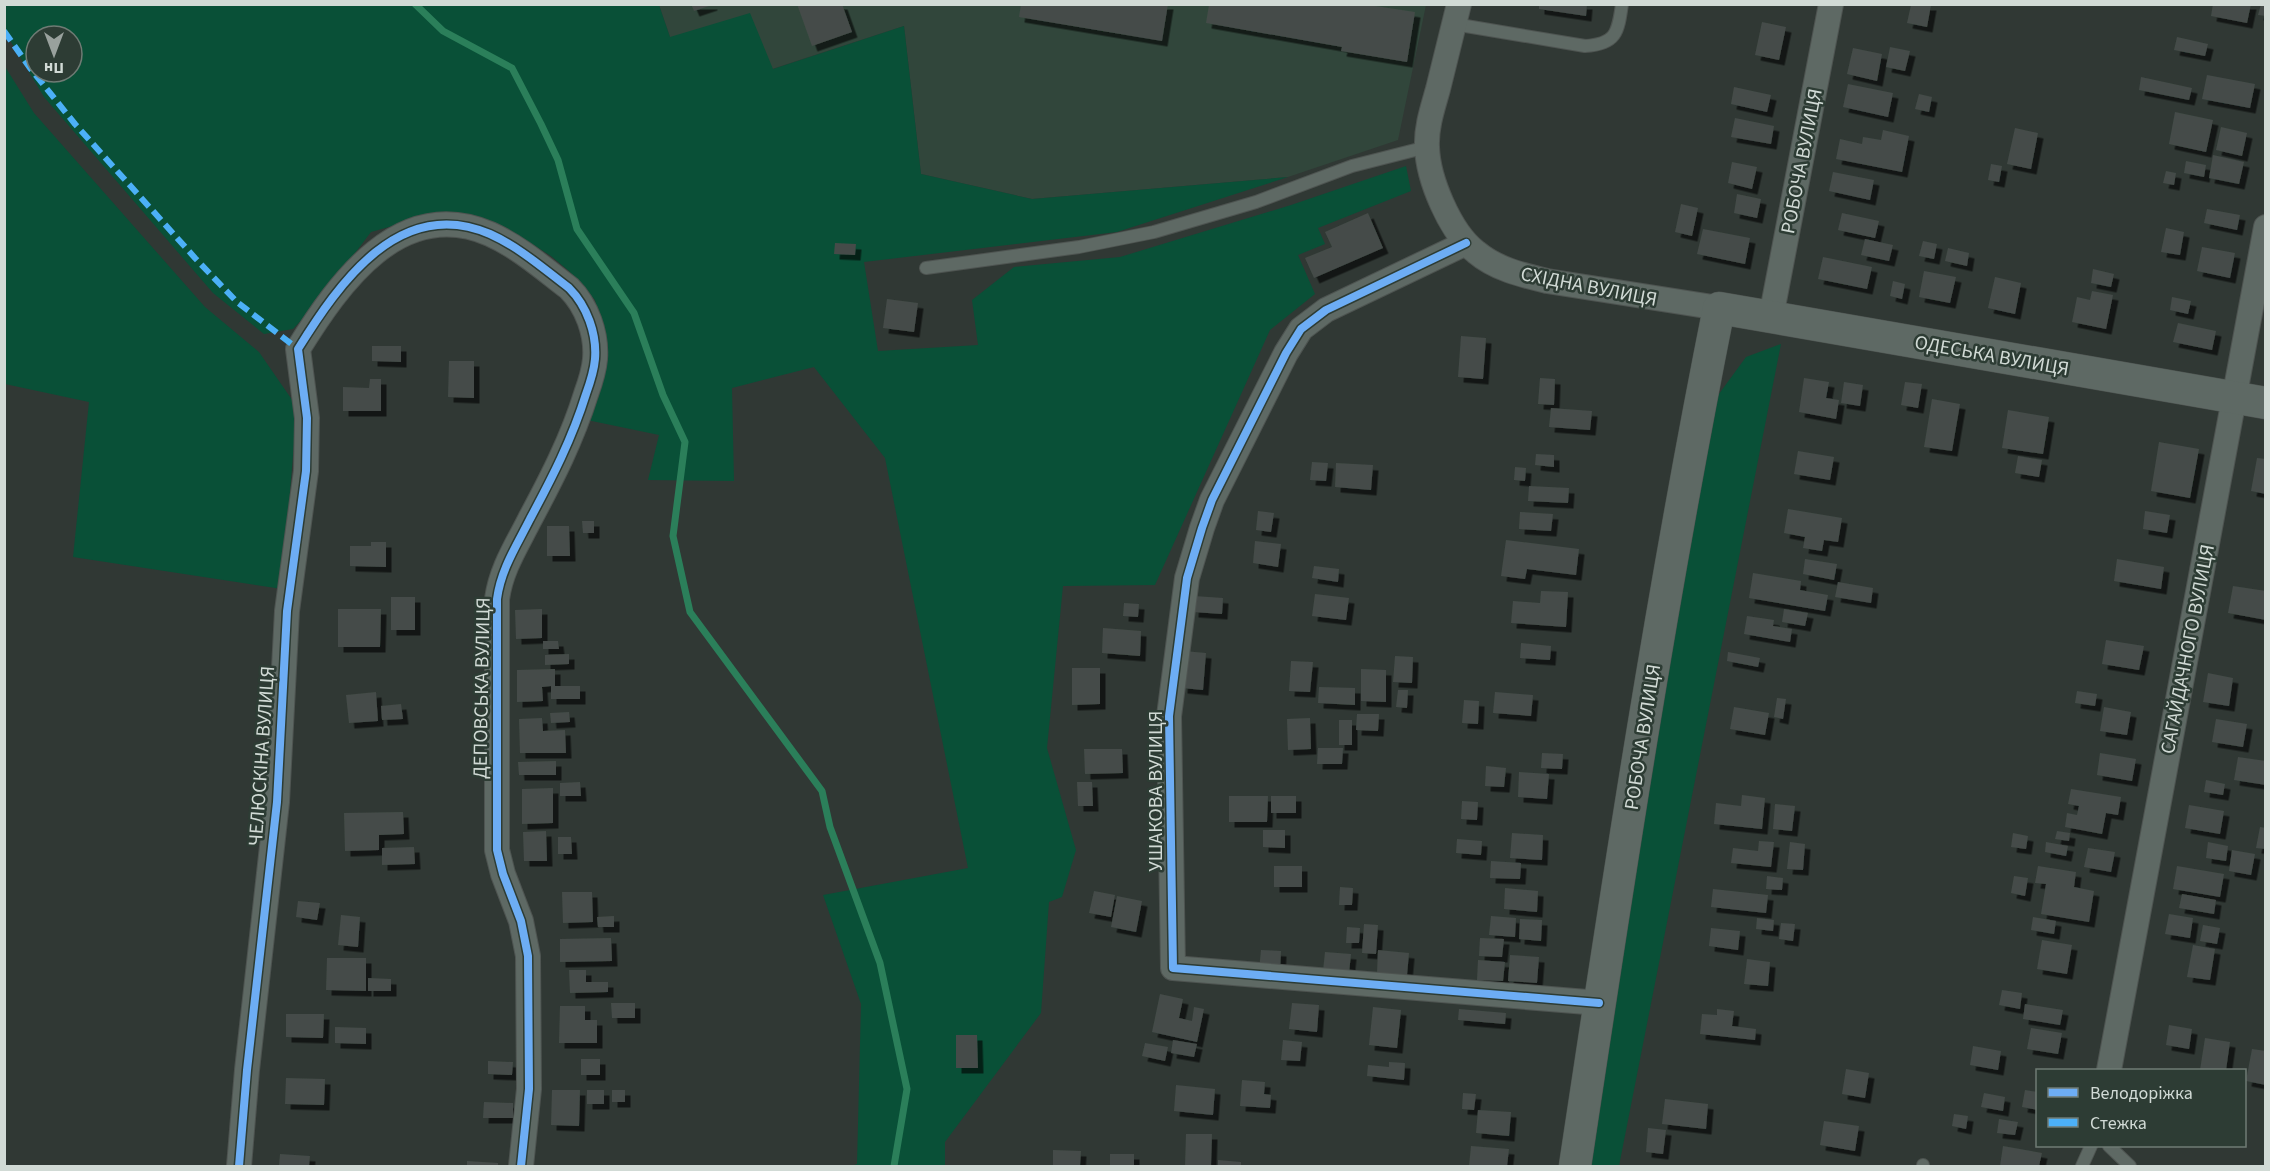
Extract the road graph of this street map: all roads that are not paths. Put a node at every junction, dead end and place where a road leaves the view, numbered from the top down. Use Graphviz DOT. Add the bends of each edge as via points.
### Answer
graph roads {
  1 [pos="1622,4"];
  2 [pos="1831,4"];
  3 [pos="1457,14"];
  4 [pos="1427,147"];
  5 [pos="2265,227"];
  6 [pos="1466,243"];
  7 [pos="926,268"];
  8 [pos="1719,308"];
  9 [pos="1771,317"];
  10 [pos="298,349"];
  11 [pos="2234,397"];
  12 [pos="2265,403"];
  13 [pos="1599,1003"];
  14 [pos="2109,1069"];
  15 [pos="2091,1147"];
  16 [pos="2110,1147"];
  17 [pos="239,1167"];
  18 [pos="521,1167"];
  19 [pos="1575,1167"];
  20 [pos="2082,1167"];
  21 [pos="2130,1167"];
  1 -- 3 [label="lane" via="1616,34 1599,45 1585,46"];
  2 -- 9 [label="street, РОБОЧА ВУЛИЦЯ"];
  3 -- 4 [label="street, СХІДНА ВУЛИЦЯ" via="1433,106"];
  4 -- 6 [label="street, СХІДНА ВУЛИЦЯ" via="1440,200"];
  4 -- 7 [label="lane" via="1360,163 1256,202 1154,232"];
  5 -- 11 [label="street, САГАЙДАЧНОГО ВУЛИЦЯ"];
  6 -- 8 [label="street, СХІДНА ВУЛИЦЯ" via="1485,259 1521,275"];
  6 -- 13 [label="street, УШАКОВА ВУЛИЦЯ" via="1326,310 1301,329 1212,500 1187,578 1169,716 1173,968"];
  8 -- 9 [label="street, ОДЕСЬКА ВУЛИЦЯ"];
  8 -- 13 [label="street, РОБОЧА ВУЛИЦЯ" via="1686,472"];
  9 -- 11 [label="street, ОДЕСЬКА ВУЛИЦЯ"];
  10 -- 17 [label="street, ЧЕЛЮСКІНА ВУЛИЦЯ" via="307,418 306,471 287,611 277,802"];
  10 -- 18 [label="street, ДЕПОВСЬКА ВУЛИЦЯ" via="329,300 368,257 404,233 424,227 454,225 503,240 578,297 591,329 595,360 573,434 505,567 497,599 497,850 521,921 528,956 529,1089"];
  11 -- 12 [label="street, ОДЕСЬКА ВУЛИЦЯ"];
  11 -- 14 [label="street, САГАЙДАЧНОГО ВУЛИЦЯ"];
  13 -- 19 [label="street, РОБОЧА ВУЛИЦЯ"];
  15 -- 20 [label="lane"];
  16 -- 21 [label="lane"];
}
